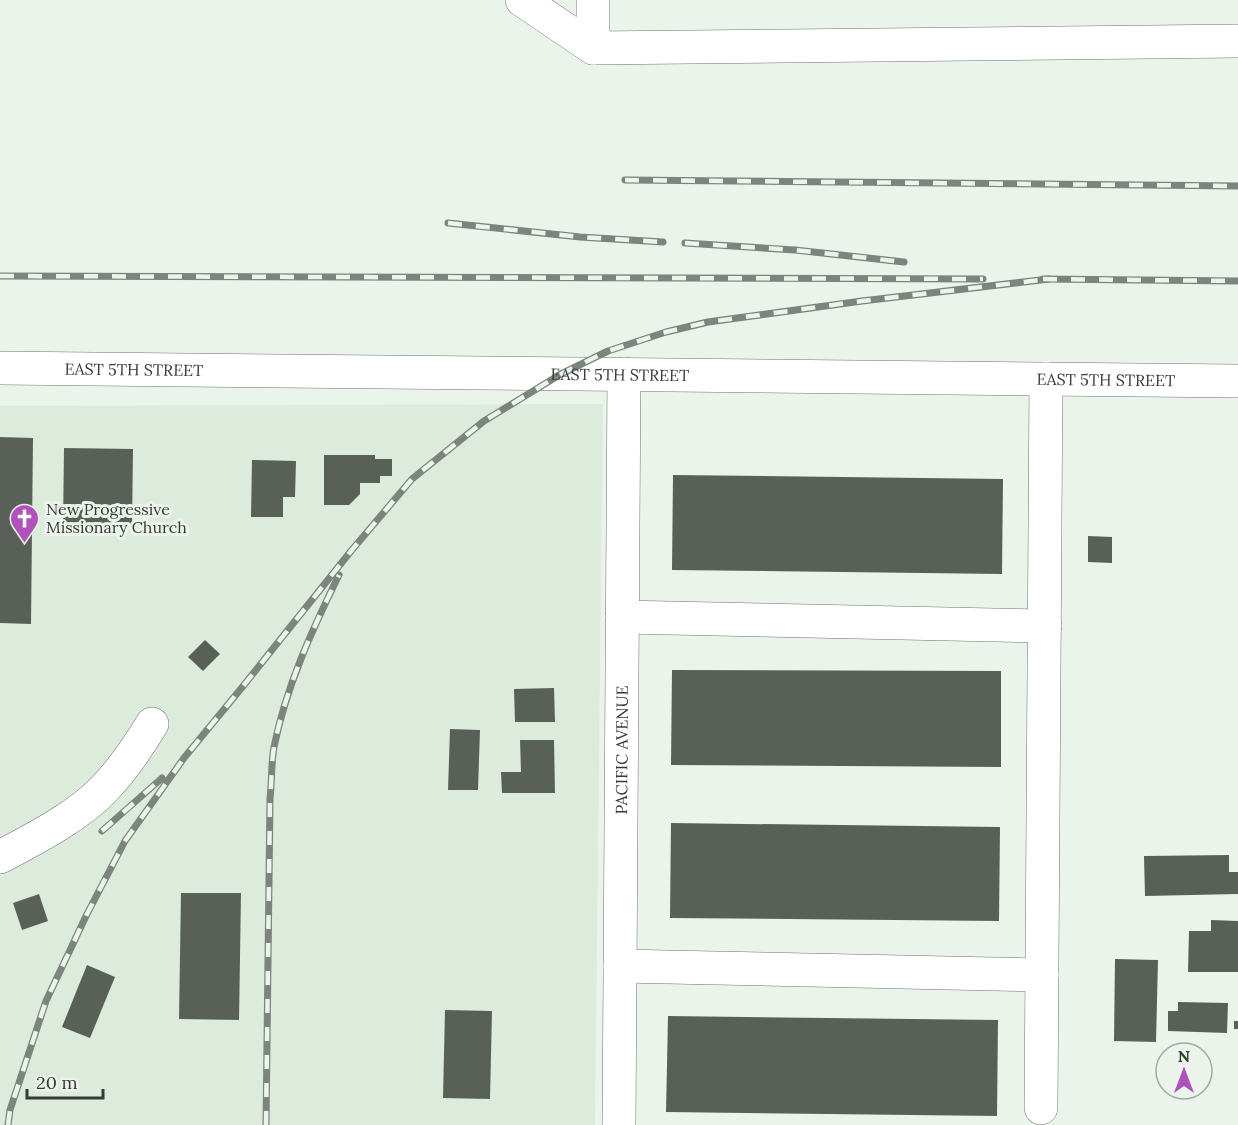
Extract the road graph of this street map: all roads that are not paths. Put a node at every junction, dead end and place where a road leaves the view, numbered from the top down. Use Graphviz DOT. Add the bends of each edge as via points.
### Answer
graph roads {
  1 [pos="522,0"];
  2 [pos="593,0"];
  3 [pos="1238,41"];
  4 [pos="593,48"];
  5 [pos="0,368"];
  6 [pos="624,374"];
  7 [pos="1046,380"];
  8 [pos="1238,381"];
  9 [pos="622,617"];
  10 [pos="1045,626"];
  11 [pos="152,724"];
  12 [pos="0,857"];
  13 [pos="620,966"];
  14 [pos="1042,975"];
  15 [pos="1041,1108"];
  16 [pos="619,1125"];
  1 -- 4 [label="main road"];
  2 -- 4 [label="main road"];
  3 -- 4 [label="main road"];
  5 -- 6 [label="main road, EAST 5TH STREET"];
  6 -- 7 [label="main road, EAST 5TH STREET"];
  6 -- 9 [label="main road, PACIFIC AVENUE"];
  7 -- 8 [label="main road, EAST 5TH STREET"];
  7 -- 10 [label="main road"];
  9 -- 10 [label="main road"];
  9 -- 13 [label="main road, PACIFIC AVENUE"];
  10 -- 14 [label="main road"];
  11 -- 12 [label="main road" via="104,790 43,834"];
  13 -- 14 [label="main road"];
  13 -- 16 [label="main road, PACIFIC AVENUE"];
  14 -- 15 [label="main road"];
}
